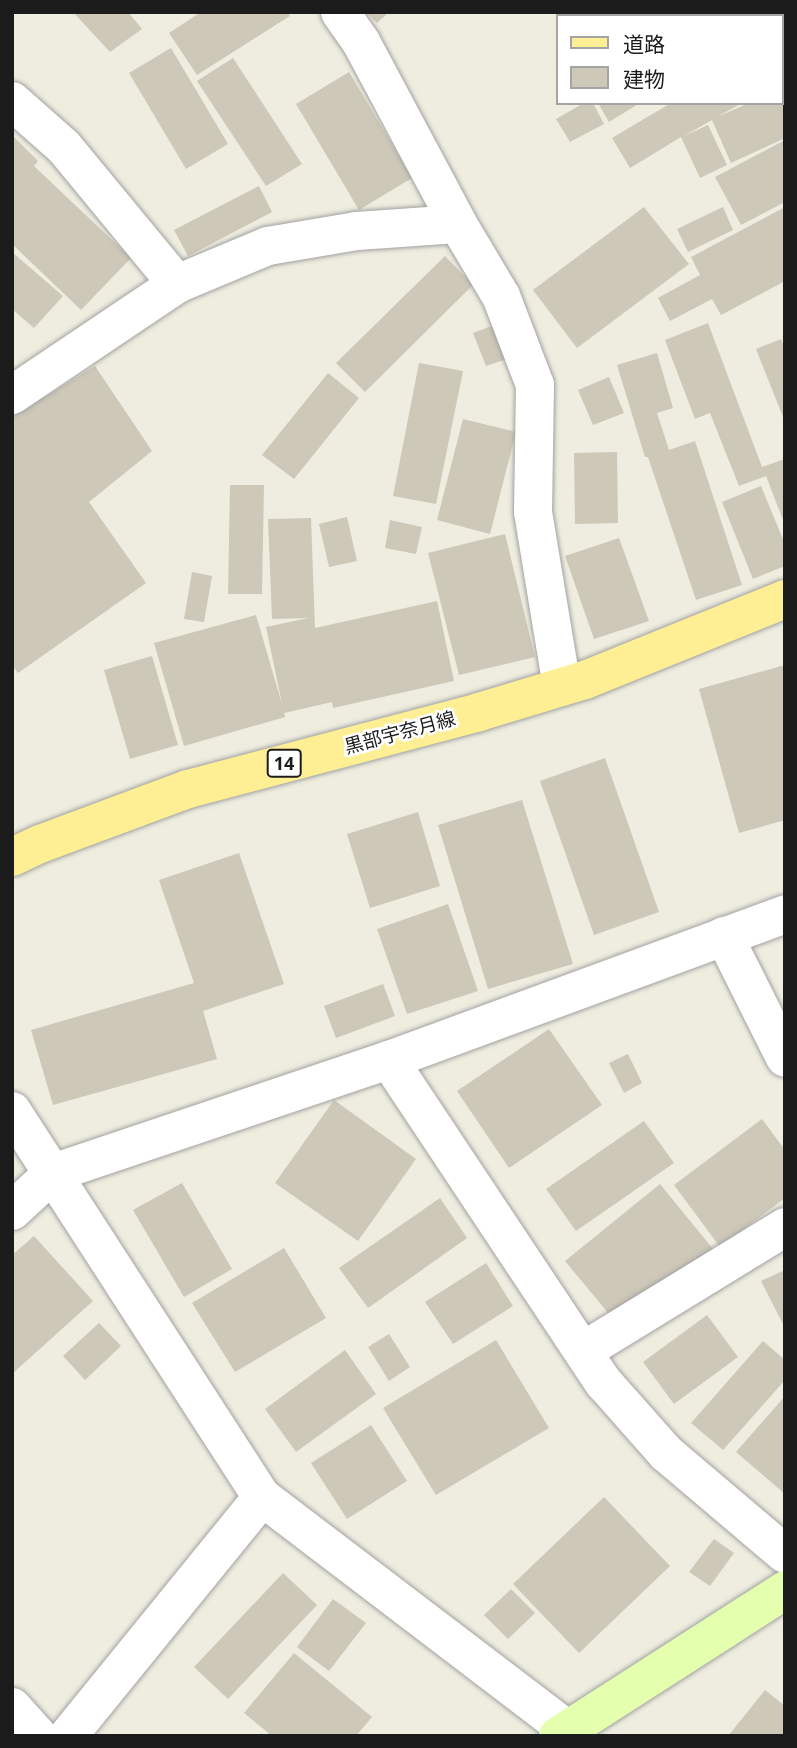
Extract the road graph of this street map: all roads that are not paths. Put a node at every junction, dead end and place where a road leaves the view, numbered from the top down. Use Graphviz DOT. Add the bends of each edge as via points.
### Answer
graph roads {
  1 [pos="340,12"];
  2 [pos="12,101"];
  3 [pos="458,224"];
  4 [pos="177,284"];
  5 [pos="12,395"];
  6 [pos="785,599"];
  7 [pos="562,687"];
  8 [pos="12,857"];
  9 [pos="785,914"];
  10 [pos="724,936"];
  11 [pos="785,1058"];
  12 [pos="389,1060"];
  13 [pos="12,1111"];
  14 [pos="53,1173"];
  15 [pos="12,1211"];
  16 [pos="785,1227"];
  17 [pos="583,1351"];
  18 [pos="262,1497"];
  19 [pos="785,1554"];
  20 [pos="785,1590"];
  21 [pos="12,1707"];
  22 [pos="567,1734"];
  23 [pos="38,1736"];
  24 [pos="68,1736"];
  1 -- 3 [label="street" via="361,42"];
  2 -- 4 [label="street" via="64,147"];
  3 -- 4 [label="street" via="357,231 268,246"];
  3 -- 7 [label="street" via="501,296 534,385 533,512"];
  4 -- 5 [label="street"];
  6 -- 7 [label="main road, 黒部宇奈月線 / 14"];
  7 -- 8 [label="main road, 黒部宇奈月線 / 14" via="188,789"];
  9 -- 10 [label="street"];
  10 -- 11 [label="street"];
  10 -- 12 [label="street"];
  12 -- 14 [label="street"];
  12 -- 17 [label="street"];
  13 -- 14 [label="street"];
  14 -- 15 [label="street"];
  14 -- 18 [label="street"];
  16 -- 17 [label="street"];
  17 -- 19 [label="street" via="666,1454"];
  18 -- 22 [label="street"];
  18 -- 24 [label="street"];
  20 -- 22 [label="street"];
  21 -- 23 [label="street"];
}
